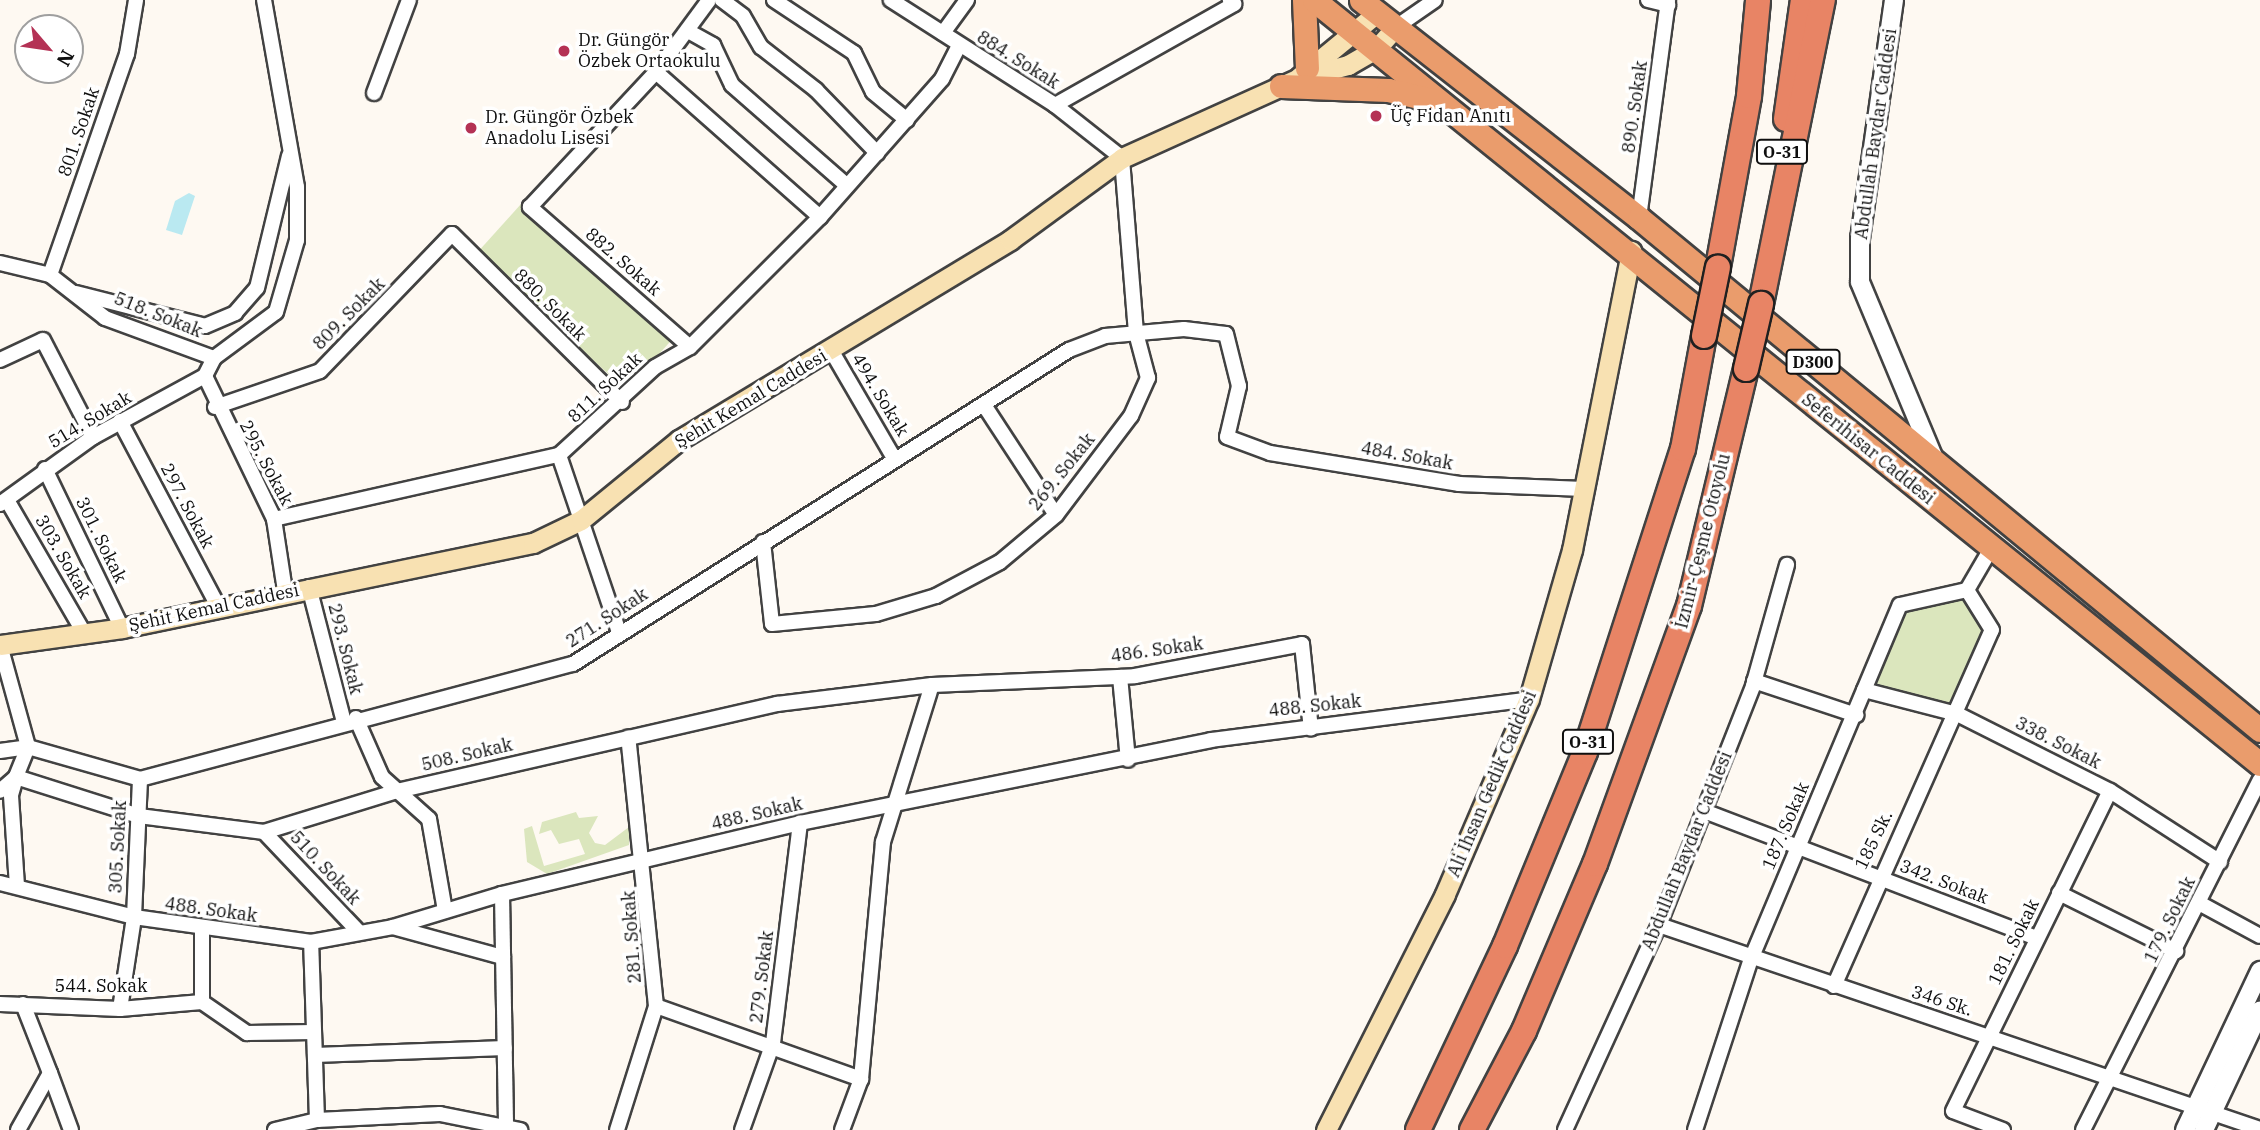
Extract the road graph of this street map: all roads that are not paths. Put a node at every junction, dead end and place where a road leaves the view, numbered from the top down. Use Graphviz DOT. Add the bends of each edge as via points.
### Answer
graph roads {
  1 [pos="136,0"];
  2 [pos="264,0"];
  3 [pos="409,0"];
  4 [pos="709,0"];
  5 [pos="722,0"];
  6 [pos="774,0"];
  7 [pos="891,0"];
  8 [pos="967,0"];
  9 [pos="1304,0"];
  10 [pos="1314,0"];
  11 [pos="1435,0"];
  12 [pos="1648,0"];
  13 [pos="1741,0"];
  14 [pos="1758,0"];
  15 [pos="1803,0"];
  16 [pos="1823,0"];
  17 [pos="1894,0"];
  18 [pos="1232,2"];
  19 [pos="1668,3"];
  20 [pos="913,6"];
  21 [pos="1369,6"];
  22 [pos="1396,27"];
  23 [pos="688,31"];
  24 [pos="943,33"];
  25 [pos="1359,34"];
  26 [pos="959,46"];
  27 [pos="1377,49"];
  28 [pos="656,72"];
  29 [pos="1295,77"];
  30 [pos="374,93"];
  31 [pos="1445,103"];
  32 [pos="1055,105"];
  33 [pos="907,120"];
  34 [pos="877,153"];
  35 [pos="290,154"];
  36 [pos="1122,158"];
  37 [pos="1734,170"];
  38 [pos="845,184"];
  39 [pos="820,217"];
  40 [pos="1639,218"];
  41 [pos="452,234"];
  42 [pos="1632,251"];
  43 [pos="0,264"];
  44 [pos="50,275"];
  45 [pos="76,293"];
  46 [pos="1761,304"];
  47 [pos="1136,333"];
  48 [pos="690,346"];
  49 [pos="831,350"];
  50 [pos="214,358"];
  51 [pos="0,360"];
  52 [pos="205,376"];
  53 [pos="622,402"];
  54 [pos="984,405"];
  55 [pos="215,407"];
  56 [pos="120,421"];
  57 [pos="93,437"];
  58 [pos="1227,437"];
  59 [pos="559,455"];
  60 [pos="895,460"];
  61 [pos="1936,464"];
  62 [pos="45,470"];
  63 [pos="1584,489"];
  64 [pos="4,502"];
  65 [pos="1056,515"];
  66 [pos="274,520"];
  67 [pos="581,520"];
  68 [pos="763,542"];
  69 [pos="1992,547"];
  70 [pos="1787,565"];
  71 [pos="309,587"];
  72 [pos="1966,590"];
  73 [pos="285,592"];
  74 [pos="219,608"];
  75 [pos="122,628"];
  76 [pos="619,632"];
  77 [pos="84,633"];
  78 [pos="0,645"];
  79 [pos="1120,677"];
  80 [pos="1754,681"];
  81 [pos="932,685"];
  82 [pos="1864,690"];
  83 [pos="1529,699"];
  84 [pos="1957,714"];
  85 [pos="1856,715"];
  86 [pos="350,720"];
  87 [pos="1311,729"];
  88 [pos="2260,730"];
  89 [pos="628,737"];
  90 [pos="28,747"];
  91 [pos="0,751"];
  92 [pos="1128,760"];
  93 [pos="2260,764"];
  94 [pos="16,777"];
  95 [pos="140,779"];
  96 [pos="2260,780"];
  97 [pos="2110,790"];
  98 [pos="0,791"];
  99 [pos="397,791"];
  100 [pos="894,805"];
  101 [pos="1704,811"];
  102 [pos="139,816"];
  103 [pos="800,823"];
  104 [pos="264,832"];
  105 [pos="1797,847"];
  106 [pos="646,860"];
  107 [pos="2220,862"];
  108 [pos="1877,877"];
  109 [pos="0,883"];
  110 [pos="17,886"];
  111 [pos="2059,893"];
  112 [pos="502,894"];
  113 [pos="2199,903"];
  114 [pos="445,911"];
  115 [pos="134,917"];
  116 [pos="1659,925"];
  117 [pos="393,927"];
  118 [pos="202,930"];
  119 [pos="358,930"];
  120 [pos="2260,936"];
  121 [pos="2037,938"];
  122 [pos="310,942"];
  123 [pos="2176,951"];
  124 [pos="503,957"];
  125 [pos="1751,959"];
  126 [pos="2260,971"];
  127 [pos="1833,986"];
  128 [pos="202,1002"];
  129 [pos="0,1004"];
  130 [pos="23,1004"];
  131 [pos="656,1006"];
  132 [pos="120,1009"];
  133 [pos="2260,1011"];
  134 [pos="314,1032"];
  135 [pos="1989,1036"];
  136 [pos="773,1043"];
  137 [pos="505,1048"];
  138 [pos="314,1055"];
  139 [pos="50,1073"];
  140 [pos="2114,1077"];
  141 [pos="861,1079"];
  142 [pos="2205,1107"];
  143 [pos="317,1120"];
  144 [pos="513,1129"];
  145 [pos="2260,1129"];
  146 [pos="18,1130"];
  147 [pos="71,1130"];
  148 [pos="275,1130"];
  149 [pos="617,1130"];
  150 [pos="742,1130"];
  151 [pos="842,1130"];
  152 [pos="1326,1130"];
  153 [pos="1418,1130"];
  154 [pos="1472,1130"];
  155 [pos="1565,1130"];
  156 [pos="1695,1130"];
  157 [pos="2003,1130"];
  158 [pos="2083,1130"];
  159 [pos="2185,1130"];
  160 [pos="2204,1130"];
  1 -- 44 [label="street, 801. Sokak" via="127,54"];
  2 -- 35 [label="street, 518. Sokak"];
  3 -- 30 [label="street"];
  4 -- 23 [label="street"];
  5 -- 34 [label="street" via="743,16 761,47 816,90"];
  6 -- 33 [label="street" via="855,53 873,92"];
  7 -- 20 [label="street, 884. Sokak"];
  8 -- 24 [label="street"];
  9 -- 29 [label="highway"];
  10 -- 25 [label="highway, Seferihisar Caddesi / D300"];
  11 -- 22 [label="street"];
  12 -- 19 [label="street"];
  13 -- 37 [label="highway"];
  14 -- 37 [label="highway, O-31"];
  15 -- 46 [label="highway, İzmir-Çeşme Otoyolu / O-31"];
  16 -- 46 [label="highway"];
  17 -- 61 [label="street, Abdullah Baydar Caddesi" via="1860,238 1860,282"];
  18 -- 32 [label="street"];
  19 -- 40 [label="street, 890. Sokak"];
  20 -- 24 [label="street, 884. Sokak"];
  21 -- 22 [label="highway, Seferihisar Caddesi / D300"];
  21 -- 25 [label="main road, Şehit Kemal Caddesi"];
  22 -- 27 [label="main road, Şehit Kemal Caddesi"];
  22 -- 40 [label="highway, Seferihisar Caddesi / D300"];
  23 -- 28 [label="street"];
  23 -- 38 [label="street" via="713,45 732,85"];
  24 -- 26 [label="street, 884. Sokak"];
  25 -- 27 [label="highway, Seferihisar Caddesi / D300"];
  25 -- 29 [label="main road, Şehit Kemal Caddesi"];
  26 -- 32 [label="street, 884. Sokak"];
  26 -- 33 [label="street, 811. Sokak"];
  27 -- 29 [label="main road, Şehit Kemal Caddesi" via="1337,69"];
  27 -- 31 [label="highway, Seferihisar Caddesi / D300"];
  28 -- 39 [label="street"];
  28 -- 48 [label="street, 882. Sokak" via="530,207"];
  29 -- 31 [label="highway"];
  29 -- 36 [label="main road, Şehit Kemal Caddesi"];
  31 -- 42 [label="highway, Seferihisar Caddesi / D300"];
  32 -- 36 [label="street, 884. Sokak"];
  33 -- 34 [label="street, 811. Sokak"];
  34 -- 38 [label="street, 811. Sokak"];
  35 -- 45 [label="street" via="257,288 234,313 205,326"];
  35 -- 50 [label="street, 518. Sokak" via="297,240 279,303 260,328"];
  36 -- 47 [label="street, 269. Sokak"];
  36 -- 49 [label="main road, Şehit Kemal Caddesi" via="1010,240"];
  37 -- 153 [label="highway, O-31, bridge" via="1683,449 1585,752 1505,946"];
  38 -- 39 [label="street, 811. Sokak"];
  39 -- 48 [label="street, 811. Sokak"];
  40 -- 61 [label="highway, Seferihisar Caddesi / D300"];
  41 -- 53 [label="street, 880. Sokak"];
  41 -- 55 [label="street, 809. Sokak" via="320,371"];
  42 -- 63 [label="main road, Ali İhsan Gedik Caddesi"];
  42 -- 69 [label="highway, Seferihisar Caddesi / D300"];
  43 -- 44 [label="street, 518. Sokak"];
  44 -- 45 [label="street, 518. Sokak"];
  45 -- 50 [label="street, 518. Sokak" via="105,317"];
  46 -- 154 [label="highway, İzmir-Çeşme Otoyolu / O-31, bridge" via="1689,606 1595,864 1524,1031"];
  47 -- 54 [label="street, 271. Sokak" via="1069,350"];
  47 -- 58 [label="street, 271. Sokak" via="1226,334 1239,386"];
  47 -- 65 [label="street, 269. Sokak" via="1148,378 1131,416"];
  48 -- 53 [label="street, 811. Sokak" via="655,367"];
  49 -- 60 [label="street, 494. Sokak"];
  49 -- 67 [label="main road, Şehit Kemal Caddesi" via="679,440"];
  50 -- 52 [label="street"];
  51 -- 57 [label="street" via="43,340"];
  52 -- 55 [label="street, 295. Sokak"];
  52 -- 56 [label="street, 514. Sokak"];
  53 -- 59 [label="street, 811. Sokak"];
  54 -- 60 [label="street, 271. Sokak"];
  54 -- 65 [label="street"];
  55 -- 66 [label="street, 295. Sokak"];
  56 -- 57 [label="street, 514. Sokak"];
  56 -- 74 [label="street, 297. Sokak"];
  57 -- 62 [label="street, 514. Sokak"];
  58 -- 63 [label="street, 484. Sokak" via="1270,453 1459,484"];
  59 -- 66 [label="street, 811. Sokak"];
  59 -- 67 [label="street"];
  60 -- 68 [label="street, 271. Sokak"];
  61 -- 88 [label="highway, Seferihisar Caddesi / D300"];
  62 -- 64 [label="street, 514. Sokak"];
  62 -- 75 [label="street, 301. Sokak"];
  63 -- 83 [label="main road, Ali İhsan Gedik Caddesi"];
  64 -- 77 [label="street, 303. Sokak"];
  65 -- 68 [label="street, 269. Sokak" via="1000,562 936,596 876,614 772,624"];
  66 -- 73 [label="street, 295. Sokak"];
  67 -- 71 [label="main road, Şehit Kemal Caddesi" via="533,543"];
  67 -- 76 [label="street"];
  68 -- 76 [label="street, 271. Sokak"];
  69 -- 72 [label="street"];
  69 -- 93 [label="highway, Seferihisar Caddesi / D300"];
  70 -- 80 [label="street, Abdullah Baydar Caddesi"];
  71 -- 73 [label="main road, Şehit Kemal Caddesi"];
  71 -- 86 [label="street, 293. Sokak"];
  72 -- 82 [label="street, 187. Sokak" via="1900,605"];
  72 -- 84 [label="street, 185 Sk." via="1992,630"];
  73 -- 74 [label="main road, Şehit Kemal Caddesi"];
  74 -- 75 [label="main road, Şehit Kemal Caddesi"];
  75 -- 77 [label="main road, Şehit Kemal Caddesi"];
  76 -- 86 [label="street, 271. Sokak" via="573,664"];
  77 -- 78 [label="main road, Şehit Kemal Caddesi"];
  78 -- 90 [label="street"];
  79 -- 81 [label="street, 486. Sokak"];
  79 -- 87 [label="street, 486. Sokak" via="1302,645"];
  79 -- 92 [label="street"];
  80 -- 85 [label="street"];
  80 -- 101 [label="street, Abdullah Baydar Caddesi"];
  81 -- 89 [label="street, 508. Sokak" via="777,704"];
  81 -- 100 [label="street"];
  82 -- 84 [label="street, 338. Sokak"];
  82 -- 85 [label="street, 187. Sokak"];
  83 -- 87 [label="street, 488. Sokak"];
  83 -- 152 [label="main road, Ali İhsan Gedik Caddesi" via="1445,894"];
  84 -- 97 [label="street, 338. Sokak"];
  84 -- 108 [label="street, 185 Sk."];
  85 -- 105 [label="street, 187. Sokak"];
  86 -- 95 [label="street, 271. Sokak"];
  86 -- 99 [label="street, 293. Sokak" via="382,777"];
  87 -- 92 [label="street, 488. Sokak" via="1263,731"];
  89 -- 99 [label="street, 508. Sokak"];
  89 -- 106 [label="street, 281. Sokak"];
  90 -- 91 [label="street"];
  90 -- 94 [label="street"];
  90 -- 95 [label="street"];
  92 -- 100 [label="street, 488. Sokak"];
  94 -- 98 [label="street"];
  94 -- 102 [label="street, 508. Sokak"];
  94 -- 110 [label="street" via="11,795"];
  95 -- 102 [label="street, 305. Sokak"];
  96 -- 107 [label="street, 179. Sokak"];
  97 -- 107 [label="street, 338. Sokak"];
  97 -- 111 [label="street, 181. Sokak"];
  99 -- 104 [label="street, 508. Sokak"];
  99 -- 114 [label="street, 293. Sokak" via="429,820"];
  100 -- 103 [label="street, 488. Sokak"];
  100 -- 141 [label="street" via="883,842"];
  101 -- 105 [label="street, 342. Sokak"];
  101 -- 116 [label="street, Abdullah Baydar Caddesi"];
  102 -- 104 [label="street, 508. Sokak"];
  102 -- 115 [label="street, 305. Sokak"];
  103 -- 106 [label="street, 488. Sokak"];
  103 -- 136 [label="street, 279. Sokak"];
  104 -- 119 [label="street, 510. Sokak"];
  105 -- 108 [label="street, 342. Sokak"];
  105 -- 125 [label="street, 187. Sokak"];
  106 -- 112 [label="street, 488. Sokak"];
  106 -- 131 [label="street, 281. Sokak"];
  107 -- 113 [label="street, 179. Sokak"];
  108 -- 121 [label="street, 342. Sokak"];
  108 -- 127 [label="street, 185 Sk."];
  109 -- 110 [label="street, 488. Sokak"];
  110 -- 115 [label="street, 488. Sokak"];
  111 -- 121 [label="street, 181. Sokak"];
  111 -- 123 [label="street"];
  112 -- 114 [label="street, 488. Sokak"];
  112 -- 124 [label="street"];
  113 -- 120 [label="street"];
  113 -- 123 [label="street, 179. Sokak"];
  114 -- 117 [label="street, 488. Sokak"];
  115 -- 118 [label="street, 488. Sokak"];
  115 -- 132 [label="street, 305. Sokak"];
  116 -- 125 [label="street, 346 Sk."];
  116 -- 155 [label="street, Abdullah Baydar Caddesi"];
  117 -- 119 [label="street, 488. Sokak"];
  117 -- 124 [label="street"];
  118 -- 122 [label="street, 488. Sokak"];
  118 -- 128 [label="street"];
  119 -- 122 [label="street, 488. Sokak"];
  121 -- 135 [label="street, 181. Sokak"];
  122 -- 134 [label="street"];
  123 -- 140 [label="street, 179. Sokak"];
  124 -- 137 [label="street"];
  125 -- 127 [label="street, 346 Sk."];
  125 -- 156 [label="street, 187. Sokak"];
  126 -- 142 [label="street"];
  127 -- 135 [label="street, 346 Sk."];
  128 -- 132 [label="street, 544. Sokak"];
  128 -- 134 [label="street" via="247,1033"];
  129 -- 130 [label="street, 544. Sokak"];
  130 -- 132 [label="street, 544. Sokak"];
  130 -- 139 [label="street"];
  131 -- 136 [label="street"];
  131 -- 149 [label="street, 281. Sokak"];
  133 -- 142 [label="street"];
  134 -- 138 [label="street"];
  135 -- 140 [label="street, 346 Sk."];
  135 -- 157 [label="street, 181. Sokak" via="1953,1111"];
  136 -- 141 [label="street"];
  136 -- 150 [label="street, 279. Sokak"];
  137 -- 138 [label="street"];
  137 -- 144 [label="street"];
  138 -- 143 [label="street"];
  139 -- 146 [label="street"];
  139 -- 147 [label="street"];
  140 -- 142 [label="street, 346 Sk."];
  140 -- 158 [label="street, 179. Sokak"];
  141 -- 151 [label="street"];
  142 -- 145 [label="street, 346 Sk."];
  142 -- 159 [label="street"];
  142 -- 160 [label="street"];
  143 -- 144 [label="street" via="440,1114"];
  143 -- 148 [label="street"];
}
